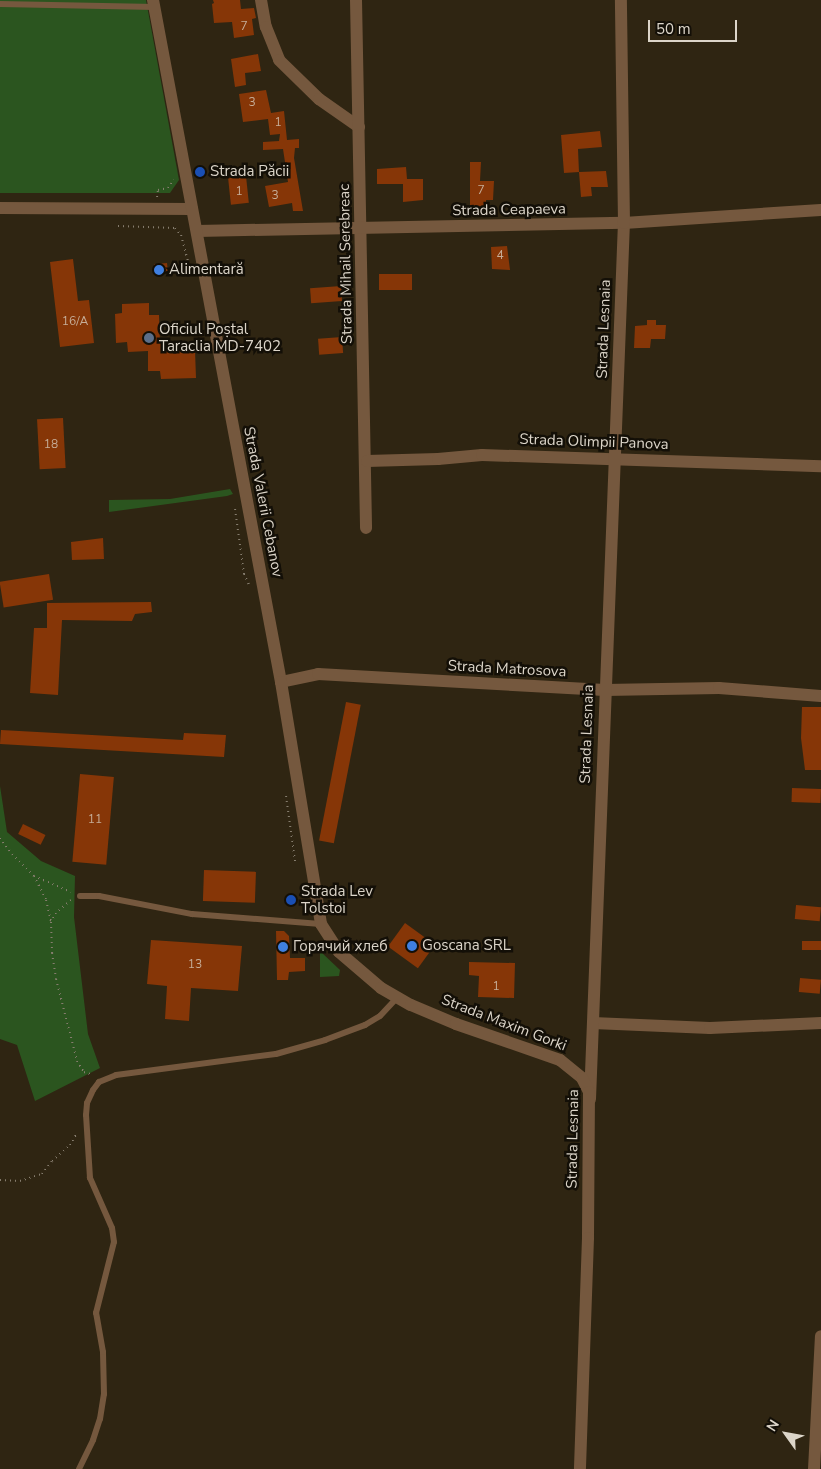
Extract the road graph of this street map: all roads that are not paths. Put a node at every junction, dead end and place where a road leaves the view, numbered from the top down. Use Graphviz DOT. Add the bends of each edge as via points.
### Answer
graph roads {
  1 [pos="261,0"];
  2 [pos="356,0"];
  3 [pos="621,0"];
  4 [pos="154,3"];
  5 [pos="0,4"];
  6 [pos="359,128"];
  7 [pos="0,208"];
  8 [pos="192,209"];
  9 [pos="821,210"];
  10 [pos="624,223"];
  11 [pos="361,229"];
  12 [pos="196,231"];
  13 [pos="367,460"];
  14 [pos="616,460"];
  15 [pos="821,466"];
  16 [pos="366,528"];
  17 [pos="281,682"];
  18 [pos="605,690"];
  19 [pos="821,696"];
  20 [pos="80,896"];
  21 [pos="322,924"];
  22 [pos="381,988"];
  23 [pos="398,997"];
  24 [pos="593,1023"];
  25 [pos="821,1023"];
  26 [pos="590,1111"];
  27 [pos="821,1336"];
  28 [pos="79,1469"];
  29 [pos="580,1469"];
  30 [pos="814,1469"];
  1 -- 6 [label="street" via="266,27 279,60 318,99"];
  2 -- 6 [label="street, Strada Mihail Serebreac"];
  3 -- 10 [label="street, Strada Lesnaia"];
  4 -- 5 [label="lane"];
  4 -- 8 [label="street, Strada Valerii Cebanov"];
  6 -- 11 [label="street, Strada Mihail Serebreac"];
  7 -- 8 [label="street"];
  8 -- 12 [label="street, Strada Valerii Cebanov"];
  9 -- 10 [label="street, Strada Ceapaeva"];
  10 -- 11 [label="street, Strada Ceapaeva"];
  10 -- 14 [label="street, Strada Lesnaia"];
  11 -- 12 [label="street, Strada Ceapaeva"];
  11 -- 13 [label="street, Strada Mihail Serebreac"];
  12 -- 17 [label="street, Strada Valerii Cebanov"];
  13 -- 14 [label="street, Strada Olimpii Panova" via="482,455"];
  13 -- 16 [label="street, Strada Mihail Serebreac"];
  14 -- 15 [label="street, Strada Olimpii Panova"];
  14 -- 18 [label="street, Strada Lesnaia"];
  17 -- 18 [label="street, Strada Matrosova" via="318,674"];
  17 -- 21 [label="street, Strada Valerii Cebanov"];
  18 -- 19 [label="street, Strada Matrosova" via="720,688"];
  18 -- 24 [label="street, Strada Lesnaia"];
  20 -- 21 [label="lane" via="99,896 192,914"];
  21 -- 22 [label="street, Strada Valerii Cebanov" via="339,952"];
  22 -- 23 [label="street, Strada Maxim Gorki"];
  23 -- 26 [label="street, Strada Maxim Gorki" via="456,1024 560,1060 582,1078 589,1092"];
  23 -- 28 [label="lane" via="366,1025 276,1054 116,1075 99,1082 87,1103 90,1178 112,1228 114,1242 96,1313 103,1352 104,1394 94,1440"];
  24 -- 25 [label="street" via="710,1028"];
  24 -- 26 [label="street, Strada Lesnaia"];
  26 -- 29 [label="street, Strada Lesnaia"];
  27 -- 30 [label="street"];
}
